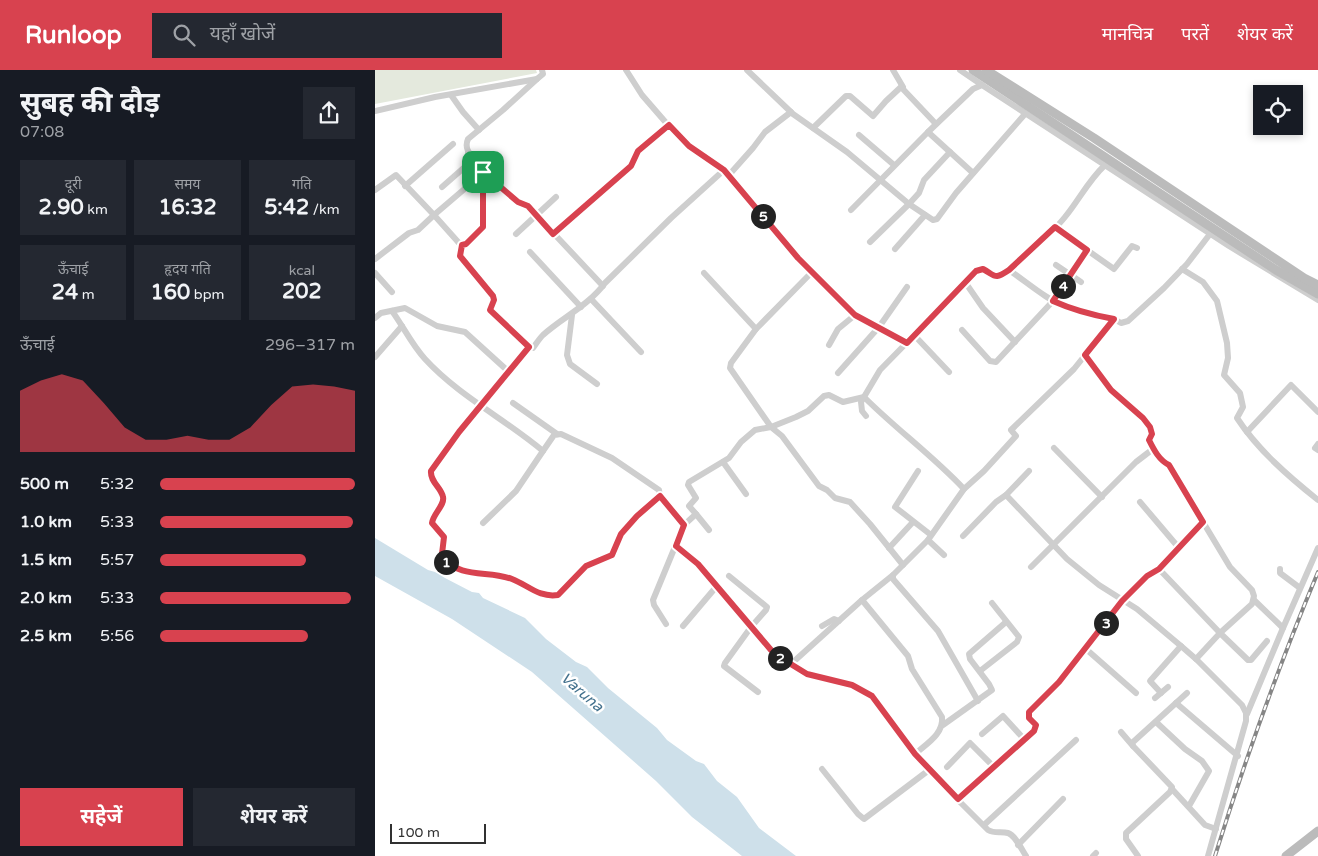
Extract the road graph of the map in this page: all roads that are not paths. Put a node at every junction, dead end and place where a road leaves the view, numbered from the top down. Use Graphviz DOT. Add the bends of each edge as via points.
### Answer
graph roads {
  1 [pos="542,70"];
  2 [pos="626,70"];
  3 [pos="747,70"];
  4 [pos="893,70"];
  5 [pos="960,70"];
  6 [pos="973,70"];
  7 [pos="986,70"];
  8 [pos="537,79"];
  9 [pos="982,85"];
  10 [pos="903,87"];
  11 [pos="451,95"];
  12 [pos="375,111"];
  13 [pos="791,112"];
  14 [pos="1025,114"];
  15 [pos="937,124"];
  16 [pos="669,125"];
  17 [pos="813,128"];
  18 [pos="479,130"];
  19 [pos="928,132"];
  20 [pos="859,135"];
  21 [pos="453,144"];
  22 [pos="467,150"];
  23 [pos="950,152"];
  24 [pos="894,165"];
  25 [pos="1105,165"];
  26 [pos="482,173"];
  27 [pos="726,173"];
  28 [pos="973,173"];
  29 [pos="881,180"];
  30 [pos="405,186"];
  31 [pos="442,187"];
  32 [pos="375,190"];
  33 [pos="556,197"];
  34 [pos="909,204"];
  35 [pos="851,210"];
  36 [pos="434,215"];
  37 [pos="537,215"];
  38 [pos="925,215"];
  39 [pos="1055,227"];
  40 [pos="516,234"];
  41 [pos="553,234"];
  42 [pos="1210,234"];
  43 [pos="870,242"];
  44 [pos="462,245"];
  45 [pos="1137,248"];
  46 [pos="895,249"];
  47 [pos="1087,250"];
  48 [pos="530,252"];
  49 [pos="375,259"];
  50 [pos="1056,265"];
  51 [pos="1183,269"];
  52 [pos="1009,270"];
  53 [pos="812,272"];
  54 [pos="375,273"];
  55 [pos="704,273"];
  56 [pos="1071,275"];
  57 [pos="965,282"];
  58 [pos="1081,282"];
  59 [pos="1318,285"];
  60 [pos="603,286"];
  61 [pos="907,287"];
  62 [pos="392,292"];
  63 [pos="1318,294"];
  64 [pos="591,299"];
  65 [pos="1318,300"];
  66 [pos="1053,301"];
  67 [pos="581,307"];
  68 [pos="392,311"];
  69 [pos="572,315"];
  70 [pos="855,315"];
  71 [pos="375,318"];
  72 [pos="1114,319"];
  73 [pos="402,326"];
  74 [pos="879,327"];
  75 [pos="756,329"];
  76 [pos="962,330"];
  77 [pos="914,335"];
  78 [pos="1015,342"];
  79 [pos="907,343"];
  80 [pos="829,345"];
  81 [pos="529,347"];
  82 [pos="641,352"];
  83 [pos="1085,355"];
  84 [pos="375,357"];
  85 [pos="509,372"];
  86 [pos="949,372"];
  87 [pos="838,373"];
  88 [pos="597,384"];
  89 [pos="864,397"];
  90 [pos="513,403"];
  91 [pos="479,406"];
  92 [pos="1318,412"];
  93 [pos="866,416"];
  94 [pos="771,427"];
  95 [pos="1247,432"];
  96 [pos="557,434"];
  97 [pos="1318,444"];
  98 [pos="1054,448"];
  99 [pos="1153,449"];
  100 [pos="1318,450"];
  101 [pos="543,451"];
  102 [pos="723,462"];
  103 [pos="918,471"];
  104 [pos="1029,471"];
  105 [pos="963,489"];
  106 [pos="746,494"];
  107 [pos="1006,495"];
  108 [pos="660,496"];
  109 [pos="1102,497"];
  110 [pos="1318,500"];
  111 [pos="1140,502"];
  112 [pos="696,514"];
  113 [pos="913,522"];
  114 [pos="1203,522"];
  115 [pos="483,523"];
  116 [pos="684,525"];
  117 [pos="709,530"];
  118 [pos="963,536"];
  119 [pos="930,537"];
  120 [pos="1054,544"];
  121 [pos="676,546"];
  122 [pos="889,548"];
  123 [pos="1179,548"];
  124 [pos="1318,548"];
  125 [pos="945,554"];
  126 [pos="903,565"];
  127 [pos="1031,567"];
  128 [pos="1159,569"];
  129 [pos="1280,569"];
  130 [pos="893,575"];
  131 [pos="729,576"];
  132 [pos="717,587"];
  133 [pos="1300,588"];
  134 [pos="862,600"];
  135 [pos="1254,600"];
  136 [pos="1122,601"];
  137 [pos="993,603"];
  138 [pos="839,621"];
  139 [pos="1006,622"];
  140 [pos="666,624"];
  141 [pos="683,626"];
  142 [pos="823,626"];
  143 [pos="751,627"];
  144 [pos="1283,628"];
  145 [pos="1220,633"];
  146 [pos="1267,641"];
  147 [pos="1181,646"];
  148 [pos="1085,649"];
  149 [pos="1196,659"];
  150 [pos="791,664"];
  151 [pos="980,671"];
  152 [pos="1168,687"];
  153 [pos="758,692"];
  154 [pos="1161,693"];
  155 [pos="1187,693"];
  156 [pos="1135,694"];
  157 [pos="1155,698"];
  158 [pos="978,701"];
  159 [pos="1176,704"];
  160 [pos="1247,716"];
  161 [pos="1156,722"];
  162 [pos="943,725"];
  163 [pos="1121,732"];
  164 [pos="982,734"];
  165 [pos="1025,739"];
  166 [pos="1076,740"];
  167 [pos="1133,746"];
  168 [pos="915,754"];
  169 [pos="1238,756"];
  170 [pos="947,767"];
  171 [pos="994,767"];
  172 [pos="822,769"];
  173 [pos="929,770"];
  174 [pos="1172,789"];
  175 [pos="1063,798"];
  176 [pos="958,799"];
  177 [pos="1189,806"];
  178 [pos="984,825"];
  179 [pos="1216,829"];
  180 [pos="1318,830"];
  181 [pos="1018,845"];
  182 [pos="1026,856"];
  183 [pos="1138,856"];
  184 [pos="1208,856"];
  185 [pos="1286,856"];
  1 -- 8 [label="street" via="543,74"];
  2 -- 16 [label="street" via="642,95"];
  3 -- 13 [label="street"];
  4 -- 10 [label="street"];
  5 -- 9 [label="street"];
  6 -- 63 [label="street" via="1276,270"];
  7 -- 59 [label="street"];
  8 -- 11 [label="street"];
  8 -- 18 [label="street"];
  9 -- 14 [label="street"];
  9 -- 15 [label="street" via="973,89"];
  10 -- 15 [label="street"];
  10 -- 17 [label="street" via="873,116 846,96"];
  11 -- 12 [label="street"];
  11 -- 18 [label="street"];
  13 -- 17 [label="street"];
  13 -- 27 [label="street" via="765,132"];
  14 -- 25 [label="street"];
  14 -- 28 [label="street"];
  15 -- 19 [label="street"];
  16 -- 27 [label="street" via="689,146"];
  16 -- 41 [label="street" via="638,151 631,166"];
  17 -- 29 [label="street"];
  18 -- 22 [label="street" via="468,139"];
  19 -- 23 [label="street"];
  19 -- 24 [label="street"];
  20 -- 24 [label="street"];
  21 -- 30 [label="street"];
  22 -- 26 [label="street" via="482,168"];
  22 -- 31 [label="street" via="467,165"];
  23 -- 28 [label="street"];
  23 -- 34 [label="street" via="924,180"];
  24 -- 29 [label="street"];
  25 -- 39 [label="street"];
  25 -- 42 [label="street"];
  26 -- 36 [label="street"];
  26 -- 37 [label="street"];
  26 -- 44 [label="street" via="483,227"];
  27 -- 53 [label="street"];
  27 -- 60 [label="street" via="671,218"];
  28 -- 38 [label="street" via="937,219"];
  29 -- 34 [label="street"];
  29 -- 35 [label="street"];
  30 -- 32 [label="street" via="396,175"];
  30 -- 36 [label="street"];
  33 -- 37 [label="street"];
  34 -- 38 [label="street"];
  34 -- 43 [label="street"];
  36 -- 44 [label="street"];
  36 -- 49 [label="street"];
  37 -- 40 [label="street"];
  37 -- 41 [label="street"];
  38 -- 46 [label="street"];
  39 -- 47 [label="street"];
  39 -- 52 [label="street"];
  41 -- 60 [label="street"];
  42 -- 51 [label="street"];
  42 -- 65 [label="street"];
  44 -- 81 [label="street" via="460,256 493,296 490,310"];
  45 -- 47 [label="street" via="1132,246 1114,269"];
  47 -- 56 [label="street"];
  48 -- 67 [label="street"];
  50 -- 56 [label="street"];
  51 -- 72 [label="street" via="1131,320 1121,323"];
  51 -- 95 [label="street" via="1203,282 1217,301 1227,343 1224,375 1240,393 1243,407 1237,418"];
  52 -- 57 [label="street" via="996,277 985,270 978,270"];
  52 -- 66 [label="street"];
  53 -- 70 [label="street"];
  53 -- 75 [label="street"];
  54 -- 62 [label="street"];
  55 -- 75 [label="street"];
  56 -- 58 [label="street"];
  56 -- 66 [label="street"];
  57 -- 77 [label="street"];
  57 -- 78 [label="street" via="983,308"];
  60 -- 64 [label="street"];
  61 -- 74 [label="street"];
  64 -- 67 [label="street"];
  64 -- 82 [label="street"];
  66 -- 72 [label="street" via="1089,315"];
  66 -- 78 [label="street"];
  67 -- 69 [label="street"];
  68 -- 71 [label="street"];
  68 -- 73 [label="street"];
  68 -- 85 [label="street" via="405,308 437,326 465,332"];
  69 -- 81 [label="street" via="545,333 533,348"];
  69 -- 88 [label="street" via="568,360"];
  70 -- 74 [label="street"];
  70 -- 80 [label="street" via="838,329"];
  72 -- 83 [label="street"];
  73 -- 84 [label="street"];
  73 -- 91 [label="street" via="424,358"];
  74 -- 79 [label="street"];
  74 -- 87 [label="street"];
  75 -- 94 [label="street" via="730,368"];
  76 -- 78 [label="street" via="993,362"];
  77 -- 79 [label="street"];
  77 -- 86 [label="street"];
  79 -- 89 [label="street" via="880,370"];
  81 -- 85 [label="street"];
  83 -- 99 [label="street" via="1111,390 1150,427 1152,434 1149,440"];
  83 -- 105 [label="street" via="1011,430 1016,436 985,471"];
  85 -- 91 [label="street"];
  89 -- 93 [label="street" via="860,406"];
  89 -- 94 [label="street" via="843,402 824,396 808,411"];
  89 -- 105 [label="street"];
  90 -- 96 [label="street"];
  91 -- 101 [label="street"];
  91 -- 108 [label="street" via="430,474 443,496 432,523 444,537 443,558 465,572 509,578 545,596 558,595 586,566 612,555 621,534"];
  92 -- 95 [label="street" via="1291,385"];
  94 -- 102 [label="street" via="751,433"];
  94 -- 122 [label="street" via="782,436 819,486 835,498 850,502"];
  95 -- 110 [label="street" via="1293,480"];
  96 -- 101 [label="street"];
  96 -- 108 [label="street" via="612,458 659,490"];
  97 -- 100 [label="street" via="1315,448"];
  98 -- 109 [label="street"];
  99 -- 109 [label="street"];
  99 -- 114 [label="street" via="1163,463 1169,465"];
  101 -- 115 [label="street" via="516,491"];
  102 -- 106 [label="street"];
  102 -- 112 [label="street" via="688,483 696,496 689,506"];
  103 -- 113 [label="street" via="895,507"];
  104 -- 107 [label="street"];
  105 -- 119 [label="street"];
  107 -- 118 [label="street"];
  107 -- 120 [label="street"];
  108 -- 116 [label="street"];
  109 -- 120 [label="street"];
  111 -- 123 [label="street"];
  112 -- 116 [label="street"];
  112 -- 117 [label="street"];
  113 -- 119 [label="street"];
  113 -- 122 [label="street"];
  114 -- 123 [label="street"];
  114 -- 135 [label="street" via="1230,566 1252,590"];
  116 -- 121 [label="street"];
  119 -- 125 [label="street"];
  119 -- 126 [label="street"];
  120 -- 127 [label="street"];
  120 -- 136 [label="street"];
  121 -- 132 [label="street" via="698,564"];
  121 -- 140 [label="street" via="653,600"];
  122 -- 126 [label="street"];
  123 -- 128 [label="street"];
  124 -- 133 [label="street"];
  126 -- 130 [label="street"];
  128 -- 136 [label="street" via="1147,576"];
  128 -- 145 [label="street"];
  129 -- 133 [label="street" via="1280,573"];
  130 -- 134 [label="street"];
  130 -- 158 [label="street" via="893,579 938,631"];
  131 -- 143 [label="street" via="766,605 766,610"];
  132 -- 141 [label="street"];
  132 -- 143 [label="street"];
  133 -- 144 [label="street"];
  134 -- 138 [label="street"];
  134 -- 162 [label="street" via="907,656 942,717"];
  135 -- 144 [label="street"];
  135 -- 145 [label="street"];
  136 -- 147 [label="street"];
  136 -- 148 [label="street"];
  137 -- 139 [label="street"];
  138 -- 142 [label="street" via="834,619"];
  138 -- 150 [label="street"];
  139 -- 151 [label="street" via="969,654"];
  139 -- 151 [label="street" via="1019,636 1018,640"];
  143 -- 150 [label="street" via="776,655"];
  143 -- 153 [label="street" via="724,666"];
  144 -- 160 [label="street"];
  145 -- 146 [label="street" via="1248,660"];
  145 -- 149 [label="street"];
  147 -- 149 [label="street"];
  147 -- 154 [label="street" via="1150,680"];
  148 -- 156 [label="street"];
  148 -- 165 [label="street" via="1029,712 1029,718 1036,727"];
  149 -- 160 [label="street" via="1242,705"];
  150 -- 168 [label="street" via="807,674 852,685 872,696"];
  151 -- 158 [label="street" via="992,688"];
  152 -- 154 [label="street"];
  154 -- 157 [label="street"];
  155 -- 159 [label="street"];
  158 -- 162 [label="street"];
  159 -- 161 [label="street"];
  159 -- 169 [label="street"];
  160 -- 169 [label="street"];
  161 -- 167 [label="street" via="1133,741"];
  161 -- 177 [label="street" via="1209,771"];
  162 -- 168 [label="street"];
  163 -- 167 [label="street"];
  164 -- 165 [label="street" via="1003,716"];
  165 -- 171 [label="street"];
  166 -- 178 [label="street"];
  167 -- 174 [label="street" via="1171,784"];
  168 -- 173 [label="street"];
  169 -- 179 [label="street"];
  170 -- 171 [label="street" via="970,743"];
  171 -- 176 [label="street"];
  172 -- 173 [label="street" via="864,819"];
  173 -- 176 [label="street"];
  174 -- 177 [label="street"];
  174 -- 183 [label="street" via="1126,833 1125,839"];
  175 -- 181 [label="street"];
  176 -- 178 [label="street"];
  177 -- 179 [label="street" via="1205,824"];
  178 -- 181 [label="street" via="991,832 1008,833"];
  179 -- 184 [label="street"];
  180 -- 185 [label="street"];
  181 -- 182 [label="street"];
}
